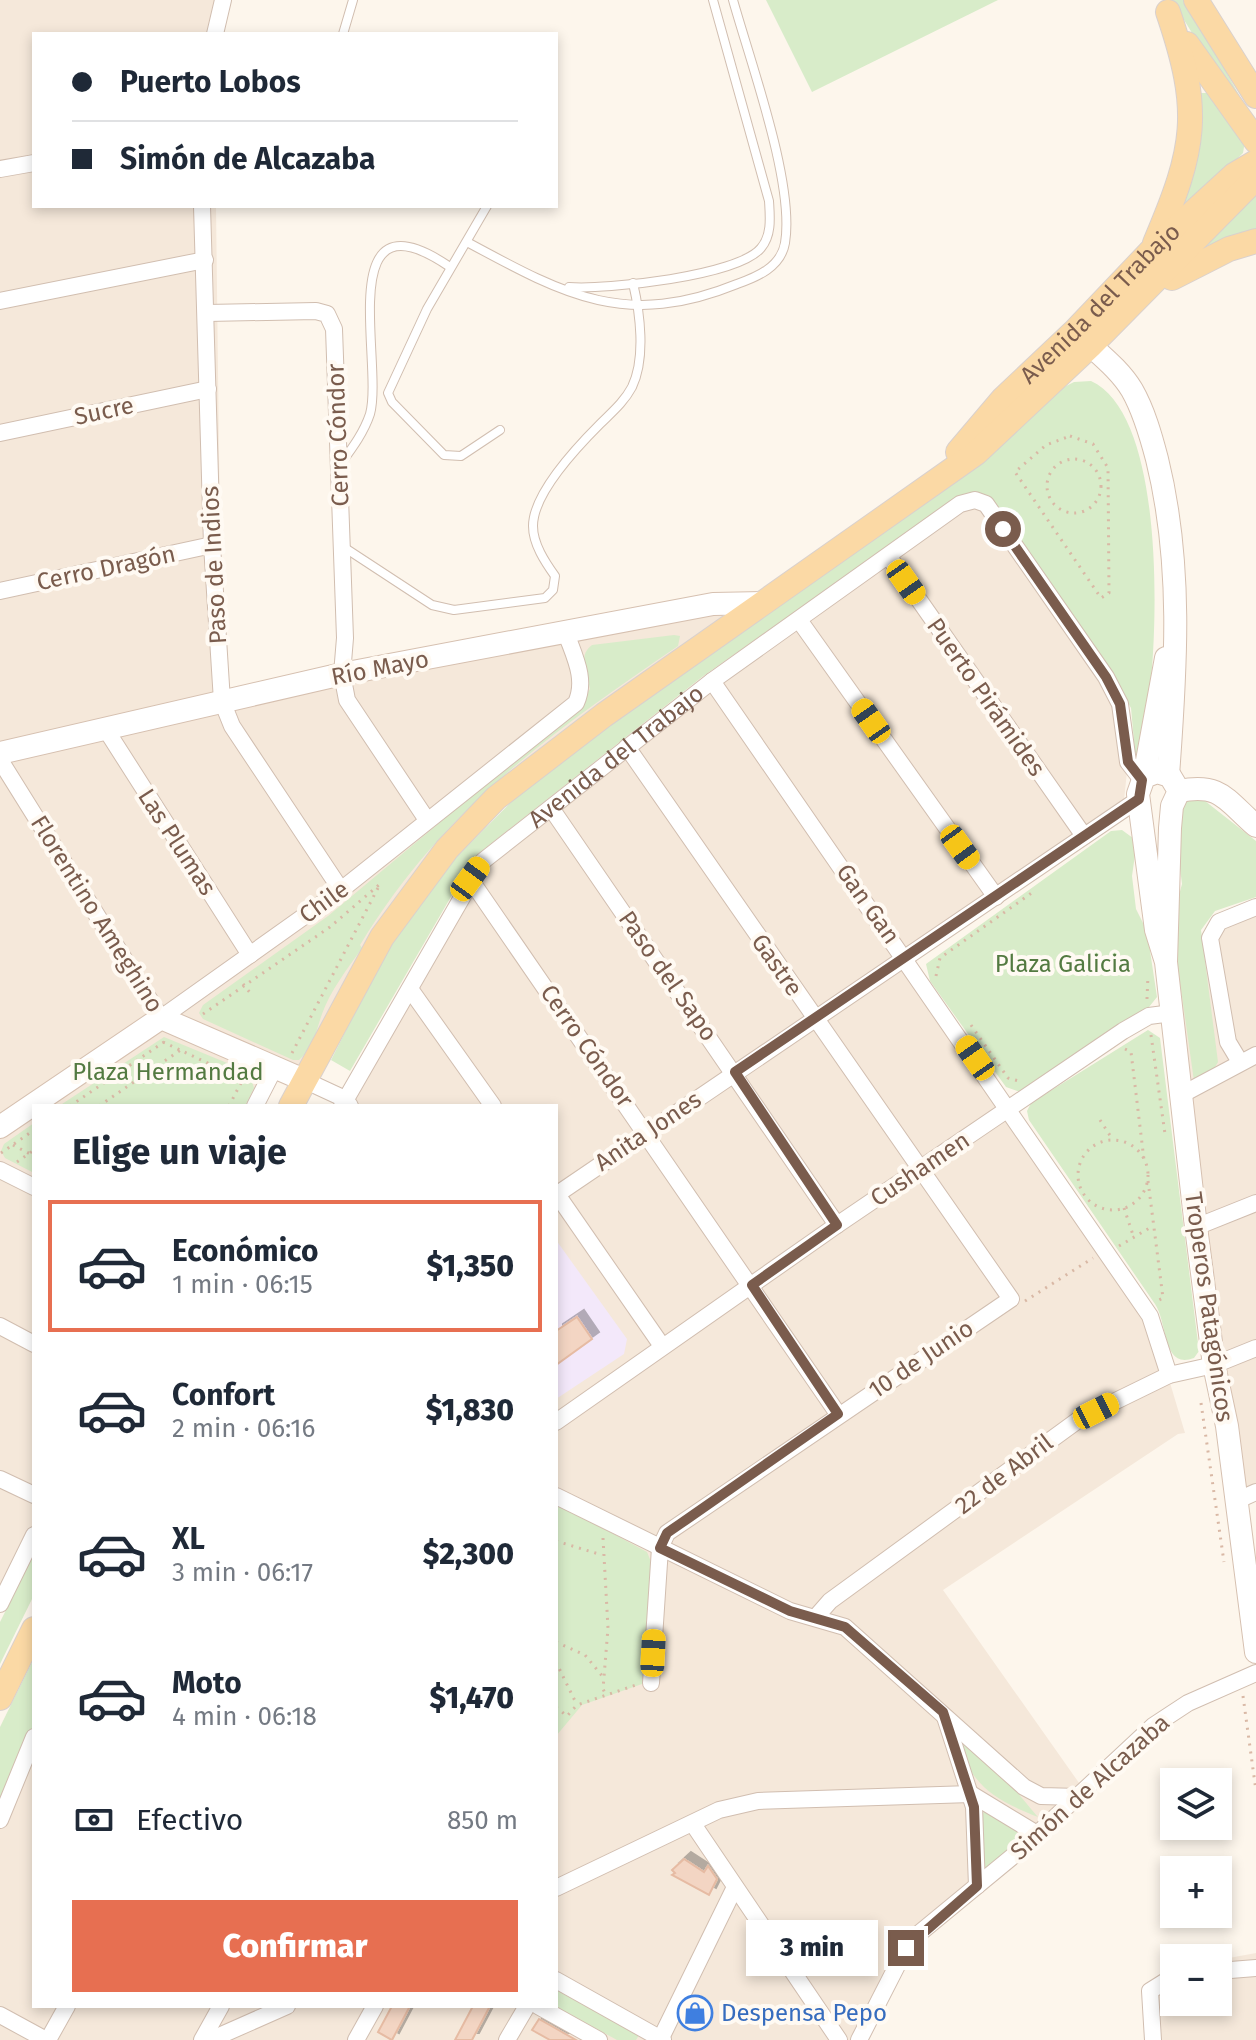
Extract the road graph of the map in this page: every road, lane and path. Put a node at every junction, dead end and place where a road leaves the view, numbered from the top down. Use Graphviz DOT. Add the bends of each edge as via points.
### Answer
graph roads {
  1 [pos="223,0"];
  2 [pos="353,0"];
  3 [pos="713,0"];
  4 [pos="733,0"];
  5 [pos="1196,0"];
  6 [pos="1165,6"];
  7 [pos="215,32"];
  8 [pos="344,32"];
  9 [pos="1238,72"];
  10 [pos="1256,96"];
  11 [pos="1256,106"];
  12 [pos="1256,141"];
  13 [pos="1256,162"];
  14 [pos="32,163"];
  15 [pos="0,169"];
  16 [pos="1256,178"];
  17 [pos="202,208"];
  18 [pos="486,208"];
  19 [pos="1256,241"];
  20 [pos="467,242"];
  21 [pos="1152,250"];
  22 [pos="205,260"];
  23 [pos="450,267"];
  24 [pos="633,283"];
  25 [pos="560,287"];
  26 [pos="1136,300"];
  27 [pos="0,301"];
  28 [pos="639,306"];
  29 [pos="207,313"];
  30 [pos="1082,339"];
  31 [pos="208,389"];
  32 [pos="500,430"];
  33 [pos="0,433"];
  34 [pos="339,466"];
  35 [pos="1101,487"];
  36 [pos="1109,488"];
  37 [pos="212,545"];
  38 [pos="342,546"];
  39 [pos="889,557"];
  40 [pos="0,591"];
  41 [pos="763,603"];
  42 [pos="799,620"];
  43 [pos="1174,625"];
  44 [pos="566,633"];
  45 [pos="342,674"];
  46 [pos="712,681"];
  47 [pos="222,701"];
  48 [pos="105,728"];
  49 [pos="627,747"];
  50 [pos="0,753"];
  51 [pos="0,760"];
  52 [pos="1141,790"];
  53 [pos="1173,791"];
  54 [pos="551,808"];
  55 [pos="427,820"];
  56 [pos="1256,826"];
  57 [pos="1084,836"];
  58 [pos="394,848"];
  59 [pos="470,879"];
  60 [pos="380,884"];
  61 [pos="341,890"];
  62 [pos="1037,890"];
  63 [pos="996,897"];
  64 [pos="1256,907"];
  65 [pos="250,955"];
  66 [pos="906,959"];
  67 [pos="1166,962"];
  68 [pos="936,976"];
  69 [pos="410,989"];
  70 [pos="1172,1013"];
  71 [pos="963,1014"];
  72 [pos="161,1018"];
  73 [pos="815,1020"];
  74 [pos="141,1032"];
  75 [pos="189,1038"];
  76 [pos="163,1042"];
  77 [pos="1120,1047"];
  78 [pos="1256,1055"];
  79 [pos="254,1058"];
  80 [pos="1240,1062"];
  81 [pos="735,1072"];
  82 [pos="287,1073"];
  83 [pos="243,1079"];
  84 [pos="1030,1084"];
  85 [pos="264,1089"];
  86 [pos="1181,1095"];
  87 [pos="48,1104"];
  88 [pos="73,1104"];
  89 [pos="102,1104"];
  90 [pos="230,1104"];
  91 [pos="256,1104"];
  92 [pos="291,1104"];
  93 [pos="346,1104"];
  94 [pos="492,1104"];
  95 [pos="1009,1108"];
  96 [pos="32,1116"];
  97 [pos="1100,1120"];
  98 [pos="32,1130"];
  99 [pos="647,1132"];
  100 [pos="6,1136"];
  101 [pos="0,1138"];
  102 [pos="1113,1140"];
  103 [pos="0,1154"];
  104 [pos="32,1155"];
  105 [pos="1144,1160"];
  106 [pos="0,1170"];
  107 [pos="920,1170"];
  108 [pos="1148,1181"];
  109 [pos="1074,1182"];
  110 [pos="32,1186"];
  111 [pos="558,1193"];
  112 [pos="1083,1194"];
  113 [pos="558,1197"];
  114 [pos="1256,1203"];
  115 [pos="1124,1208"];
  116 [pos="1093,1211"];
  117 [pos="837,1225"];
  118 [pos="1153,1226"];
  119 [pos="1196,1227"];
  120 [pos="1134,1238"];
  121 [pos="1112,1244"];
  122 [pos="1126,1258"];
  123 [pos="752,1285"];
  124 [pos="1011,1299"];
  125 [pos="1156,1301"];
  126 [pos="0,1326"];
  127 [pos="32,1343"];
  128 [pos="662,1346"];
  129 [pos="1256,1348"];
  130 [pos="1214,1365"];
  131 [pos="1169,1375"];
  132 [pos="838,1414"];
  133 [pos="558,1421"];
  134 [pos="0,1479"];
  135 [pos="32,1494"];
  136 [pos="1246,1496"];
  137 [pos="558,1497"];
  138 [pos="601,1519"];
  139 [pos="32,1539"];
  140 [pos="558,1542"];
  141 [pos="660,1548"];
  142 [pos="604,1556"];
  143 [pos="0,1604"];
  144 [pos="816,1617"];
  145 [pos="32,1633"];
  146 [pos="1255,1638"];
  147 [pos="558,1643"];
  148 [pos="558,1666"];
  149 [pos="1256,1673"];
  150 [pos="604,1678"];
  151 [pos="652,1681"];
  152 [pos="606,1695"];
  153 [pos="0,1698"];
  154 [pos="577,1705"];
  155 [pos="558,1709"];
  156 [pos="943,1712"];
  157 [pos="32,1742"];
  158 [pos="971,1794"];
  159 [pos="1079,1797"];
  160 [pos="0,1820"];
  161 [pos="693,1824"];
  162 [pos="1037,1834"];
  163 [pos="977,1886"];
  164 [pos="558,1887"];
  165 [pos="735,1887"];
  166 [pos="1256,1968"];
  167 [pos="1232,1970"];
  168 [pos="558,1981"];
  169 [pos="1160,1985"];
  170 [pos="66,2008"];
  171 [pos="220,2008"];
  172 [pos="282,2008"];
  173 [pos="374,2008"];
  174 [pos="526,2008"];
  175 [pos="542,2008"];
  176 [pos="0,2015"];
  177 [pos="47,2040"];
  178 [pos="202,2040"];
  179 [pos="210,2040"];
  180 [pos="356,2040"];
  181 [pos="507,2040"];
  182 [pos="599,2040"];
  183 [pos="662,2040"];
  184 [pos="839,2040"];
  185 [pos="859,2040"];
  186 [pos="1153,2040"];
  1 -- 7 [label="street"];
  2 -- 8 [label="lane"];
  3 -- 24 [label="lane" via="769,201 768,234 755,255 728,266"];
  4 -- 28 [label="lane" via="779,166 785,245 781,257 758,276 708,294"];
  5 -- 9 [label="main road"];
  6 -- 12 [label="main road"];
  6 -- 21 [label="main road" via="1187,68 1190,146"];
  9 -- 10 [label="main road"];
  9 -- 11 [label="main road"];
  13 -- 21 [label="main road, Avenida del Trabajo" via="1234,175"];
  14 -- 15 [label="street"];
  16 -- 26 [label="main road, Avenida del Trabajo"];
  17 -- 22 [label="street, Paso de Indios"];
  18 -- 20 [label="lane"];
  19 -- 26 [label="main road" via="1192,265"];
  20 -- 23 [label="lane"];
  20 -- 25 [label="lane"];
  21 -- 30 [label="main road, Avenida del Trabajo"];
  22 -- 27 [label="street"];
  22 -- 29 [label="street, Paso de Indios"];
  23 -- 32 [label="lane" via="389,399 444,455 461,456"];
  23 -- 34 [label="lane" via="408,245 391,249 378,262 369,286 371,411"];
  24 -- 25 [label="lane"];
  24 -- 28 [label="lane"];
  25 -- 28 [label="lane" via="594,302"];
  26 -- 30 [label="main road, Avenida del Trabajo"];
  28 -- 38 [label="lane" via="634,383 623,402 562,466 533,523 535,540 555,576 545,598 454,610 432,605"];
  29 -- 31 [label="street, Paso de Indios"];
  29 -- 34 [label="street, Cerro Cóndor" via="327,314 334,329"];
  30 -- 41 [label="main road, Avenida del Trabajo" via="976,453"];
  30 -- 43 [label="main road, Troperos Patagónicos" via="1155,451 1175,550"];
  31 -- 33 [label="street, Sucre"];
  31 -- 37 [label="street, Paso de Indios"];
  34 -- 38 [label="street, Cerro Cóndor"];
  35 -- 35 [label="path" via="1088,510 1070,514 1054,505 1046,489 1056,465 1072,458 1096,470"];
  35 -- 36 [label="path"];
  36 -- 36 [label="path" via="1109,593 1101,598 1015,472 1058,438 1082,437 1102,453"];
  37 -- 40 [label="street, Cerro Dragón"];
  37 -- 47 [label="street, Paso de Indios"];
  38 -- 45 [label="street, Cerro Cóndor"];
  39 -- 42 [label="street, Avenida del Trabajo"];
  39 -- 52 [label="street, Avenida del Trabajo" via="960,504 986,504 1106,677 1120,704 1128,762"];
  39 -- 57 [label="street, Puerto Pirámides"];
  41 -- 44 [label="main road, Río Mayo" via="713,604"];
  41 -- 82 [label="main road, Avenida del Trabajo" via="604,715 474,819 420,882"];
  42 -- 46 [label="street, Avenida del Trabajo"];
  42 -- 63 [label="street"];
  43 -- 52 [label="main road, Troperos Patagónicos"];
  43 -- 53 [label="main road, Troperos Patagónicos"];
  44 -- 45 [label="main road, Río Mayo"];
  44 -- 55 [label="street, Chile" via="580,673 582,690 576,703"];
  45 -- 47 [label="main road, Río Mayo"];
  45 -- 55 [label="street, Cerro Cóndor" via="347,700"];
  46 -- 49 [label="street, Avenida del Trabajo"];
  46 -- 66 [label="street, Gan Gan"];
  47 -- 48 [label="main road, Río Mayo"];
  47 -- 61 [label="street, Paso de Indios" via="232,726"];
  48 -- 50 [label="main road, Río Mayo"];
  48 -- 65 [label="street, Las Plumas"];
  49 -- 54 [label="street, Avenida del Trabajo"];
  49 -- 73 [label="street, Gastre"];
  51 -- 72 [label="street, Florentino Ameghino"];
  52 -- 53 [label="main road" via="1157,772"];
  52 -- 53 [label="main road" via="1152,812"];
  52 -- 57 [label="street, Anita Jones"];
  52 -- 67 [label="main road, Troperos Patagónicos" via="1156,930"];
  53 -- 56 [label="main road" via="1203,786 1216,791"];
  53 -- 67 [label="main road, Troperos Patagónicos"];
  54 -- 59 [label="street, Avenida del Trabajo" via="483,861"];
  54 -- 81 [label="street, Paso del Sapo"];
  55 -- 58 [label="street, Chile"];
  57 -- 63 [label="street, Anita Jones"];
  58 -- 60 [label="path"];
  58 -- 61 [label="street, Chile"];
  59 -- 69 [label="street, Avenida del Trabajo"];
  59 -- 99 [label="street, Cerro Cóndor"];
  60 -- 75 [label="path"];
  60 -- 82 [label="path"];
  61 -- 65 [label="street, Chile"];
  62 -- 68 [label="path" via="940,958"];
  63 -- 66 [label="street, Anita Jones"];
  64 -- 80 [label="street" via="1219,922 1210,938 1228,1042"];
  65 -- 72 [label="street, Chile"];
  66 -- 73 [label="street, Anita Jones"];
  66 -- 95 [label="street, Gan Gan"];
  67 -- 70 [label="main road, Troperos Patagónicos"];
  69 -- 93 [label="street, Avenida del Trabajo"];
  69 -- 94 [label="street"];
  70 -- 86 [label="main road, Troperos Patagónicos"];
  70 -- 95 [label="street, Cushamen" via="1149,1016"];
  71 -- 84 [label="path" via="1008,1078"];
  72 -- 74 [label="main road, Chile"];
  72 -- 75 [label="main road, Florentino Ameghino"];
  73 -- 81 [label="street, Anita Jones"];
  73 -- 107 [label="street, Gastre"];
  74 -- 76 [label="path"];
  74 -- 87 [label="main road, Chile"];
  75 -- 76 [label="path"];
  75 -- 76 [label="path"];
  75 -- 79 [label="main road, Florentino Ameghino"];
  75 -- 83 [label="path"];
  75 -- 89 [label="path"];
  76 -- 88 [label="path"];
  77 -- 105 [label="path" via="1131,1052"];
  78 -- 80 [label="street"];
  79 -- 82 [label="main road, Florentino Ameghino"];
  79 -- 83 [label="path"];
  80 -- 86 [label="street"];
  81 -- 99 [label="street, Anita Jones"];
  81 -- 117 [label="street, Paso del Sapo"];
  82 -- 85 [label="street, Avenida del Trabajo"];
  82 -- 92 [label="main road, Avenida del Trabajo"];
  82 -- 93 [label="street"];
  83 -- 85 [label="path"];
  83 -- 90 [label="path"];
  85 -- 91 [label="street, Avenida del Trabajo"];
  86 -- 119 [label="main road, Troperos Patagónicos"];
  95 -- 107 [label="street, Cushamen"];
  95 -- 121 [label="street, Gan Gan"];
  96 -- 100 [label="main road, Chile"];
  97 -- 102 [label="path"];
  98 -- 100 [label="path"];
  99 -- 111 [label="street, Anita Jones"];
  99 -- 123 [label="street, Cerro Cóndor"];
  100 -- 101 [label="path"];
  100 -- 103 [label="path"];
  100 -- 104 [label="path"];
  102 -- 105 [label="path" via="1137,1149"];
  102 -- 112 [label="path" via="1095,1144 1080,1161"];
  105 -- 108 [label="path"];
  106 -- 110 [label="street"];
  107 -- 117 [label="street, Cushamen"];
  107 -- 124 [label="street, Gastre"];
  108 -- 115 [label="path" via="1136,1202"];
  108 -- 118 [label="path"];
  109 -- 112 [label="path"];
  112 -- 115 [label="path" via="1102,1209"];
  112 -- 116 [label="path"];
  113 -- 128 [label="street"];
  114 -- 119 [label="street"];
  115 -- 120 [label="path"];
  117 -- 123 [label="street, Cushamen"];
  118 -- 120 [label="path"];
  118 -- 125 [label="path" via="1163,1298"];
  119 -- 130 [label="main road, Troperos Patagónicos"];
  120 -- 121 [label="path"];
  121 -- 122 [label="path"];
  121 -- 124 [label="path" via="1021,1303"];
  121 -- 131 [label="street, Gan Gan" via="1150,1316"];
  123 -- 128 [label="street, Cushamen"];
  123 -- 132 [label="street, Cerro Cóndor"];
  124 -- 132 [label="street, 10 de Junio"];
  126 -- 127 [label="street"];
  128 -- 133 [label="street, Cushamen"];
  129 -- 130 [label="street, 22 de Abril"];
  130 -- 131 [label="street, 22 de Abril"];
  130 -- 136 [label="main road, Troperos Patagónicos"];
  131 -- 144 [label="street, 22 de Abril" via="1061,1431 830,1601"];
  132 -- 141 [label="street, 10 de Junio" via="667,1533"];
  134 -- 135 [label="street"];
  136 -- 146 [label="main road, Troperos Patagónicos"];
  137 -- 138 [label="street"];
  138 -- 141 [label="street"];
  138 -- 142 [label="path"];
  139 -- 143 [label="street"];
  140 -- 142 [label="path"];
  141 -- 144 [label="street" via="790,1611"];
  141 -- 151 [label="street"];
  142 -- 150 [label="path"];
  144 -- 156 [label="street" via="845,1627"];
  145 -- 153 [label="main road"];
  147 -- 150 [label="path" via="585,1655"];
  148 -- 154 [label="path"];
  149 -- 159 [label="street, Simón de Alcazaba" via="1188,1703 1153,1726"];
  150 -- 152 [label="path"];
  151 -- 152 [label="path"];
  152 -- 154 [label="path"];
  154 -- 155 [label="path" via="567,1716"];
  156 -- 158 [label="street"];
  156 -- 159 [label="street" via="1024,1787 1041,1796"];
  157 -- 160 [label="street"];
  158 -- 161 [label="street" via="758,1801 719,1810"];
  158 -- 162 [label="street"];
  158 -- 163 [label="street"];
  159 -- 162 [label="street, Simón de Alcazaba"];
  161 -- 164 [label="street"];
  161 -- 165 [label="street"];
  162 -- 163 [label="street, Simón de Alcazaba"];
  163 -- 185 [label="street, Simón de Alcazaba" via="906,1948"];
  165 -- 183 [label="street"];
  165 -- 184 [label="street"];
  166 -- 167 [label="street"];
  168 -- 183 [label="street"];
  169 -- 186 [label="street" via="1150,1991 1148,2005"];
  170 -- 177 [label="street"];
  171 -- 178 [label="street"];
  172 -- 179 [label="street"];
  173 -- 180 [label="street"];
  174 -- 181 [label="street"];
  175 -- 182 [label="street"];
  176 -- 177 [label="street"];
}
